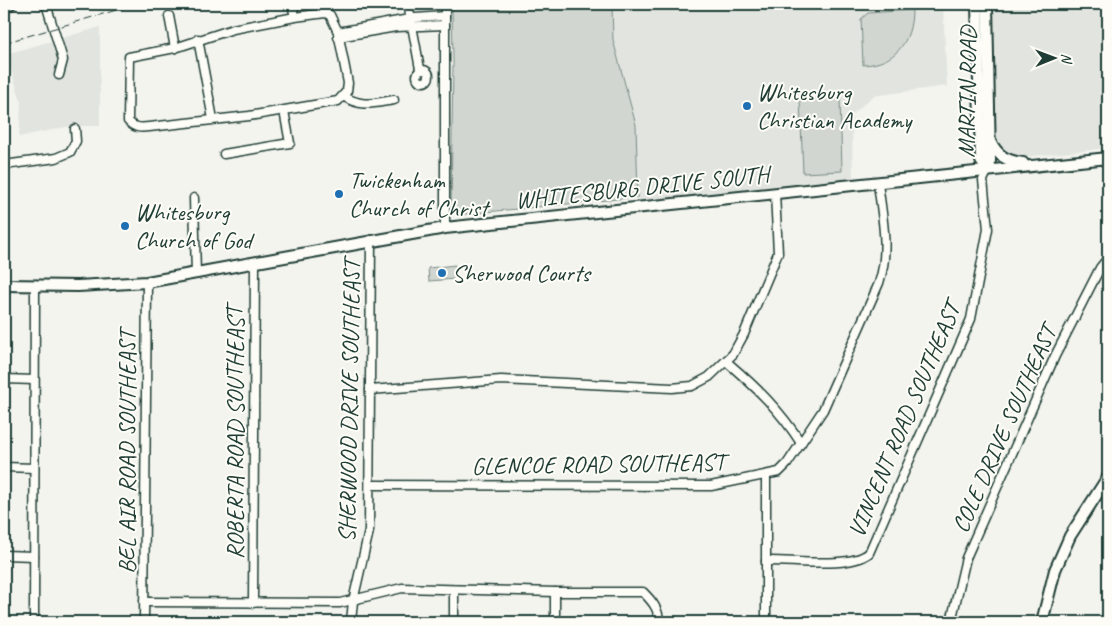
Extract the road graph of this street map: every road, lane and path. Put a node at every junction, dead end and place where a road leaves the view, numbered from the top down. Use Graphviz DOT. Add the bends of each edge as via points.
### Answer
graph roads {
  1 [pos="10,4"];
  2 [pos="46,4"];
  3 [pos="292,4"];
  4 [pos="408,4"];
  5 [pos="445,4"];
  6 [pos="977,4"];
  7 [pos="987,4"];
  8 [pos="4,6"];
  9 [pos="169,16"];
  10 [pos="295,17"];
  11 [pos="445,20"];
  12 [pos="412,23"];
  13 [pos="338,34"];
  14 [pos="198,39"];
  15 [pos="175,48"];
  16 [pos="420,69"];
  17 [pos="59,75"];
  18 [pos="343,96"];
  19 [pos="394,100"];
  20 [pos="284,111"];
  21 [pos="213,119"];
  22 [pos="75,130"];
  23 [pos="990,141"];
  24 [pos="224,154"];
  25 [pos="1108,158"];
  26 [pos="1041,165"];
  27 [pos="4,166"];
  28 [pos="988,170"];
  29 [pos="878,183"];
  30 [pos="775,193"];
  31 [pos="194,198"];
  32 [pos="445,228"];
  33 [pos="371,240"];
  34 [pos="1108,258"];
  35 [pos="255,263"];
  36 [pos="196,274"];
  37 [pos="147,282"];
  38 [pos="4,285"];
  39 [pos="35,285"];
  40 [pos="727,362"];
  41 [pos="4,379"];
  42 [pos="34,380"];
  43 [pos="370,390"];
  44 [pos="801,443"];
  45 [pos="4,467"];
  46 [pos="34,468"];
  47 [pos="766,476"];
  48 [pos="1108,477"];
  49 [pos="370,485"];
  50 [pos="4,555"];
  51 [pos="34,556"];
  52 [pos="766,561"];
  53 [pos="454,590"];
  54 [pos="555,592"];
  55 [pos="353,601"];
  56 [pos="144,602"];
  57 [pos="253,603"];
  58 [pos="34,622"];
  59 [pos="144,622"];
  60 [pos="350,622"];
  61 [pos="454,622"];
  62 [pos="555,622"];
  63 [pos="659,622"];
  64 [pos="766,622"];
  65 [pos="950,622"];
  66 [pos="1042,622"];
  1 -- 8 [label="main road"];
  2 -- 17 [label="street" via="63,60"];
  3 -- 10 [label="street"];
  4 -- 12 [label="street"];
  5 -- 11 [label="street"];
  6 -- 28 [label="main road, MARTIN ROAD" via="981,161"];
  7 -- 23 [label="main road, MARTIN ROAD"];
  9 -- 15 [label="street"];
  10 -- 13 [label="street" via="325,13 330,15"];
  10 -- 14 [label="street"];
  11 -- 12 [label="street"];
  11 -- 32 [label="street"];
  12 -- 13 [label="street"];
  12 -- 16 [label="street"];
  13 -- 18 [label="street" via="348,83"];
  14 -- 15 [label="street"];
  14 -- 21 [label="street"];
  15 -- 21 [label="street" via="130,57 128,121 138,128"];
  18 -- 19 [label="street" via="363,105"];
  18 -- 20 [label="street" via="329,104"];
  20 -- 21 [label="street"];
  20 -- 24 [label="street" via="290,143"];
  22 -- 27 [label="street" via="76,141 70,152 56,158"];
  23 -- 26 [label="main road" via="1004,158"];
  23 -- 28 [label="main road, MARTIN ROAD"];
  25 -- 26 [label="main road, WHITESBURG DRIVE SOUTH"];
  26 -- 28 [label="main road, WHITESBURG DRIVE SOUTH"];
  28 -- 29 [label="main road, WHITESBURG DRIVE SOUTH"];
  28 -- 52 [label="street, VINCENT ROAD SOUTHEAST" via="983,180 988,229 970,320 869,553 863,558 837,562"];
  29 -- 30 [label="main road, WHITESBURG DRIVE SOUTH"];
  29 -- 44 [label="street, GLENCOE ROAD SOUTHEAST" via="885,265 823,410"];
  30 -- 32 [label="main road, WHITESBURG DRIVE SOUTH"];
  30 -- 40 [label="street" via="778,253 744,334"];
  31 -- 36 [label="street"];
  32 -- 33 [label="main road, WHITESBURG DRIVE SOUTH"];
  33 -- 35 [label="main road, WHITESBURG DRIVE SOUTH"];
  33 -- 43 [label="street, SHERWOOD DRIVE SOUTHEAST"];
  34 -- 65 [label="street, COLE DRIVE SOUTHEAST" via="1055,356 966,558"];
  35 -- 36 [label="main road, WHITESBURG DRIVE SOUTH"];
  35 -- 57 [label="street, ROBERTA ROAD SOUTHEAST"];
  36 -- 37 [label="main road, WHITESBURG DRIVE SOUTH"];
  37 -- 39 [label="main road, WHITESBURG DRIVE SOUTH"];
  37 -- 56 [label="street, BEL AIR ROAD SOUTHEAST"];
  38 -- 39 [label="main road, WHITESBURG DRIVE SOUTH"];
  39 -- 42 [label="street"];
  40 -- 43 [label="street" via="692,386 682,387 501,380"];
  40 -- 44 [label="street" via="766,396"];
  41 -- 42 [label="street"];
  42 -- 46 [label="street"];
  43 -- 49 [label="street, SHERWOOD DRIVE SOUTHEAST"];
  44 -- 47 [label="street, GLENCOE ROAD SOUTHEAST" via="779,472"];
  45 -- 46 [label="street"];
  46 -- 51 [label="street"];
  47 -- 49 [label="street, GLENCOE ROAD SOUTHEAST" via="711,486"];
  47 -- 52 [label="street"];
  48 -- 66 [label="main road" via="1070,536 1055,570"];
  49 -- 55 [label="street, SHERWOOD DRIVE SOUTHEAST" via="368,531"];
  50 -- 51 [label="street"];
  51 -- 58 [label="street"];
  52 -- 64 [label="street"];
  53 -- 54 [label="street"];
  53 -- 55 [label="street" via="402,588"];
  53 -- 61 [label="street"];
  54 -- 62 [label="street"];
  54 -- 63 [label="street" via="643,592 659,613"];
  55 -- 57 [label="street"];
  55 -- 60 [label="street, SHERWOOD DRIVE SOUTHEAST"];
  56 -- 57 [label="street"];
  56 -- 59 [label="street, BEL AIR ROAD SOUTHEAST"];
}
